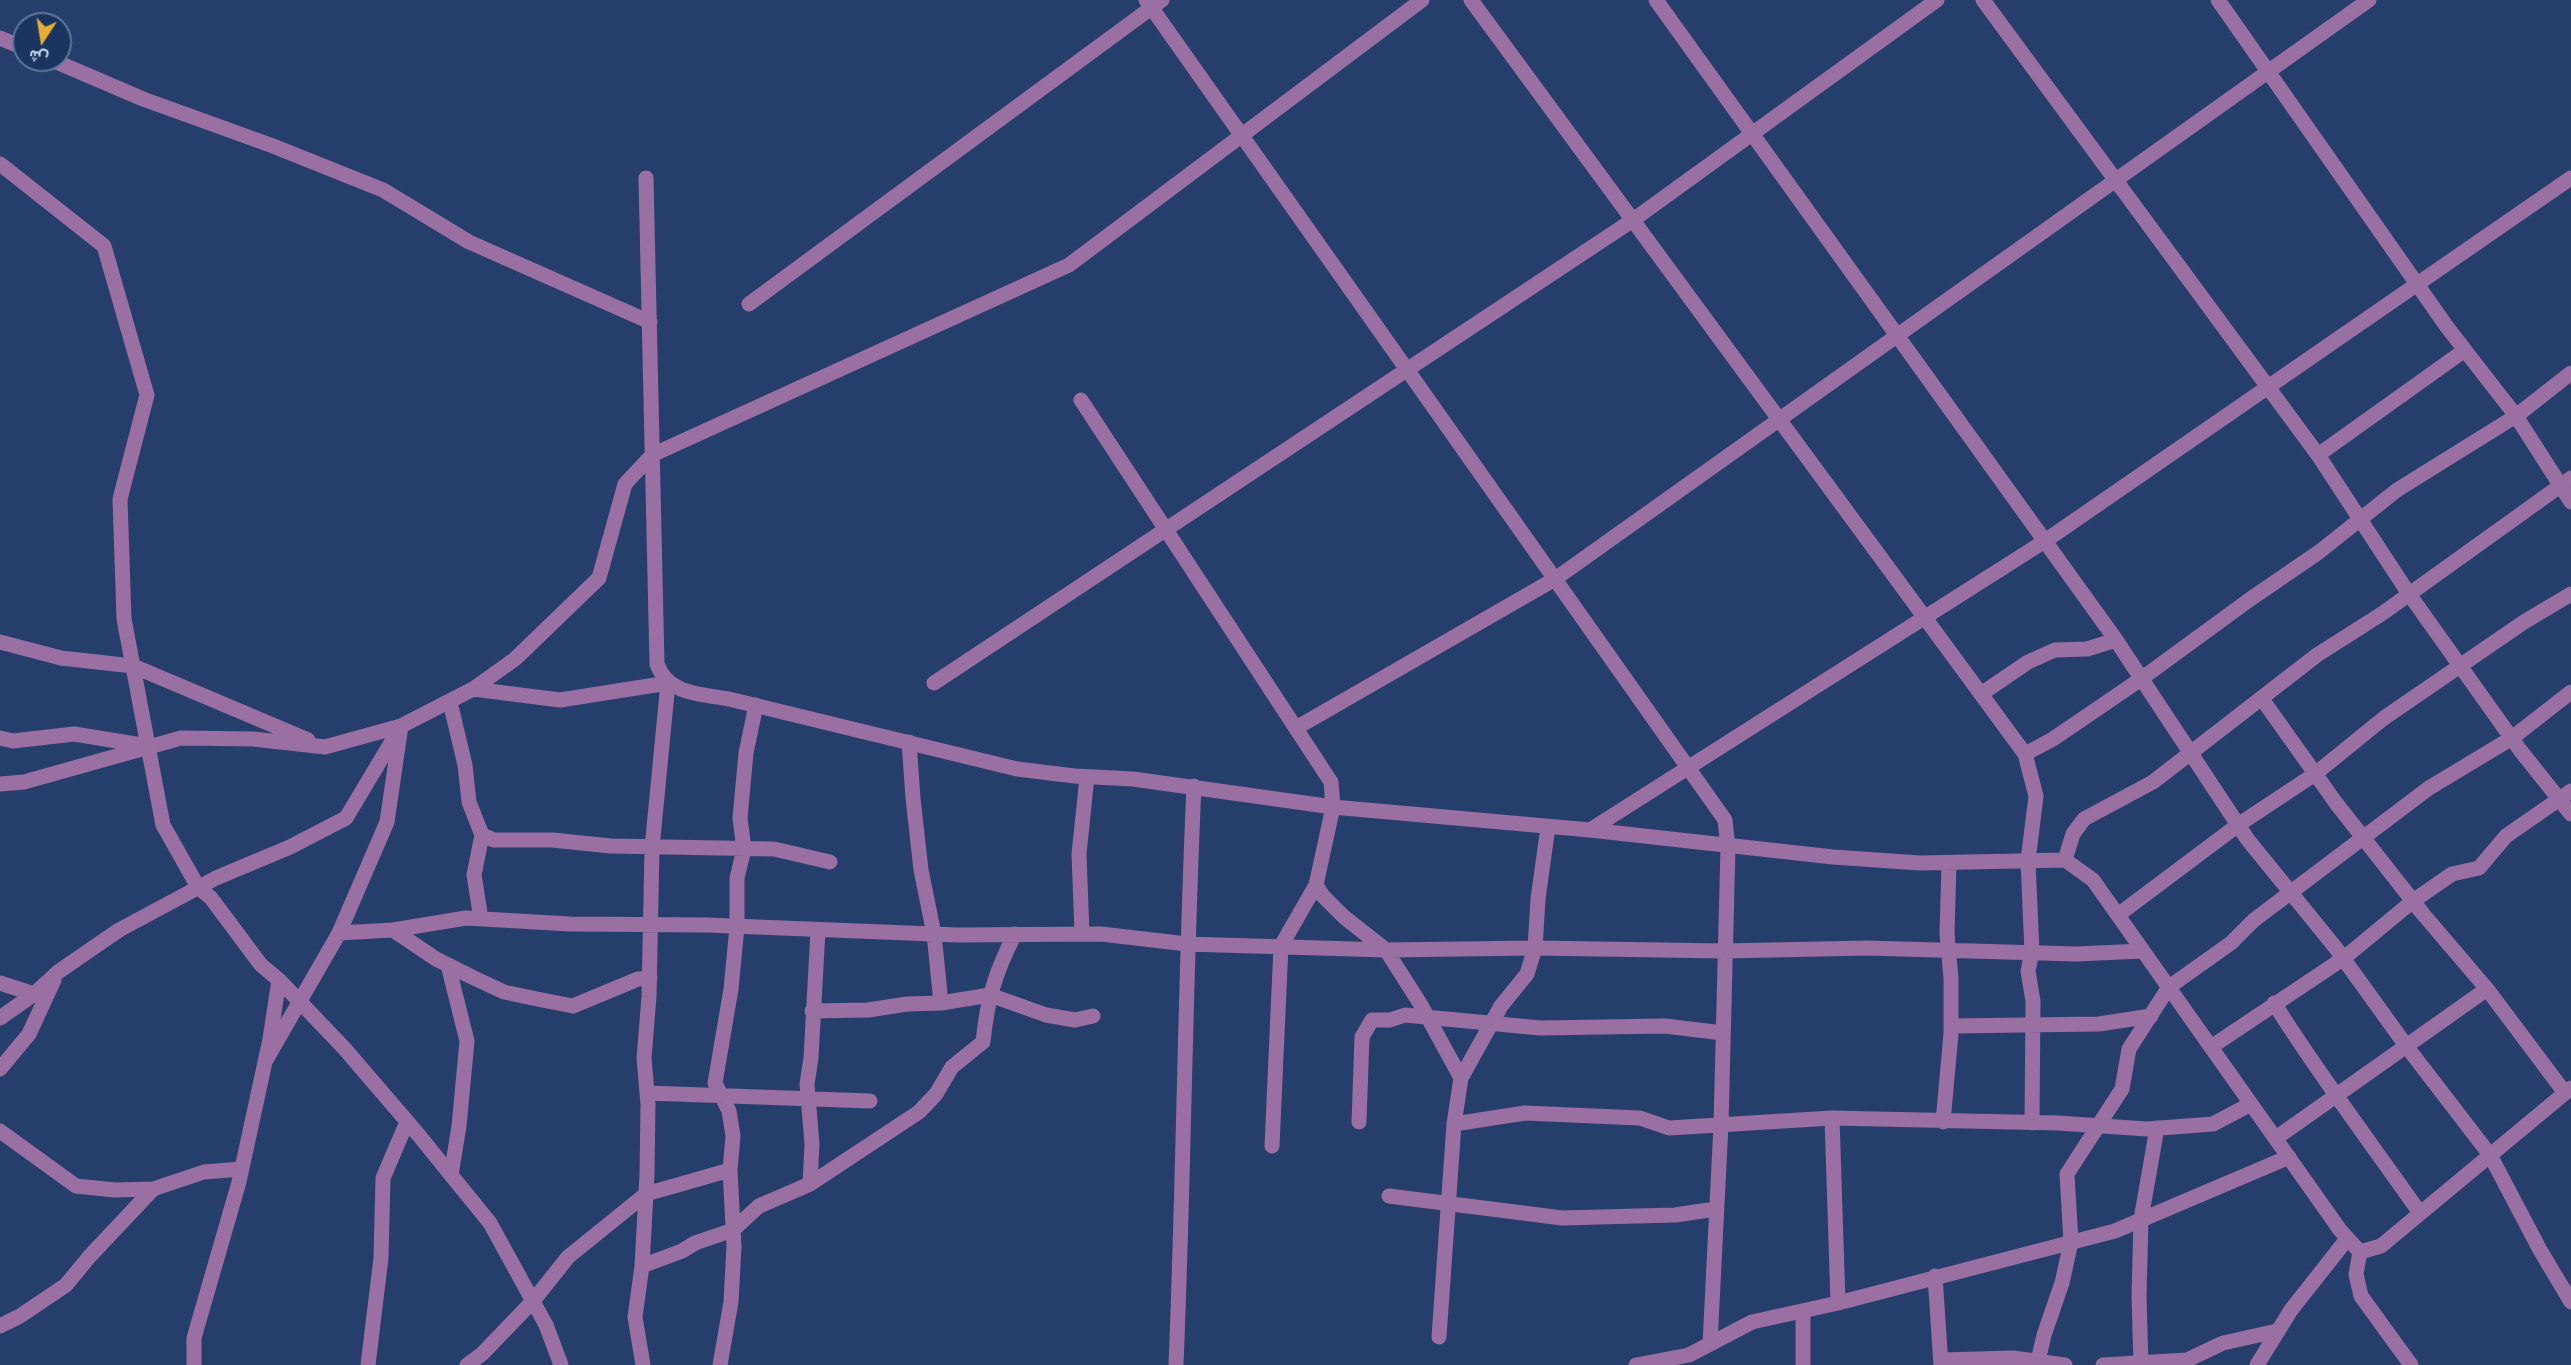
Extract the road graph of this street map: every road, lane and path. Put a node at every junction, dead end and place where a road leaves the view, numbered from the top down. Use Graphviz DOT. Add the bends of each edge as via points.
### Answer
graph roads {
  1 [pos="1422,0"];
  2 [pos="1472,0"];
  3 [pos="1656,0"];
  4 [pos="1937,0"];
  5 [pos="1983,0"];
  6 [pos="2218,0"];
  7 [pos="2369,0"];
  8 [pos="1153,3"];
  9 [pos="72,69"];
  10 [pos="2268,72"];
  11 [pos="1752,134"];
  12 [pos="1241,135"];
  13 [pos="0,164"];
  14 [pos="646,178"];
  15 [pos="2571,178"];
  16 [pos="2115,180"];
  17 [pos="1633,220"];
  18 [pos="2417,284"];
  19 [pos="749,304"];
  20 [pos="650,322"];
  21 [pos="1897,335"];
  22 [pos="2465,350"];
  23 [pos="1407,370"];
  24 [pos="2571,373"];
  25 [pos="2268,388"];
  26 [pos="1081,400"];
  27 [pos="2516,416"];
  28 [pos="1779,419"];
  29 [pos="652,455"];
  30 [pos="2318,455"];
  31 [pos="2565,483"];
  32 [pos="2571,502"];
  33 [pos="2360,520"];
  34 [pos="1167,529"];
  35 [pos="2045,541"];
  36 [pos="1555,579"];
  37 [pos="2409,594"];
  38 [pos="2571,594"];
  39 [pos="1925,617"];
  40 [pos="2116,640"];
  41 [pos="0,642"];
  42 [pos="134,666"];
  43 [pos="2461,666"];
  44 [pos="2141,680"];
  45 [pos="668,683"];
  46 [pos="934,683"];
  47 [pos="473,689"];
  48 [pos="2571,692"];
  49 [pos="1981,694"];
  50 [pos="2262,699"];
  51 [pos="450,702"];
  52 [pos="756,705"];
  53 [pos="401,726"];
  54 [pos="1296,728"];
  55 [pos="0,738"];
  56 [pos="2512,738"];
  57 [pos="909,742"];
  58 [pos="149,747"];
  59 [pos="325,747"];
  60 [pos="2190,753"];
  61 [pos="2025,754"];
  62 [pos="1688,768"];
  63 [pos="2315,774"];
  64 [pos="1087,777"];
  65 [pos="0,784"];
  66 [pos="1194,786"];
  67 [pos="2565,795"];
  68 [pos="1333,807"];
  69 [pos="2571,814"];
  70 [pos="2238,825"];
  71 [pos="1548,828"];
  72 [pos="1590,830"];
  73 [pos="482,835"];
  74 [pos="2364,838"];
  75 [pos="1728,847"];
  76 [pos="652,848"];
  77 [pos="744,849"];
  78 [pos="2028,861"];
  79 [pos="2065,861"];
  80 [pos="830,862"];
  81 [pos="1949,862"];
  82 [pos="1316,885"];
  83 [pos="198,887"];
  84 [pos="2291,892"];
  85 [pos="2413,901"];
  86 [pos="2118,915"];
  87 [pos="481,918"];
  88 [pos="650,926"];
  89 [pos="737,927"];
  90 [pos="393,930"];
  91 [pos="818,930"];
  92 [pos="339,933"];
  93 [pos="934,934"];
  94 [pos="1015,934"];
  95 [pos="1082,934"];
  96 [pos="1187,944"];
  97 [pos="1281,946"];
  98 [pos="1535,948"];
  99 [pos="1948,949"];
  100 [pos="1386,950"];
  101 [pos="1724,951"];
  102 [pos="2143,951"];
  103 [pos="2032,952"];
  104 [pos="2344,958"];
  105 [pos="448,965"];
  106 [pos="58,972"];
  107 [pos="650,978"];
  108 [pos="279,980"];
  109 [pos="0,983"];
  110 [pos="2169,987"];
  111 [pos="2487,989"];
  112 [pos="34,994"];
  113 [pos="990,995"];
  114 [pos="299,1003"];
  115 [pos="941,1003"];
  116 [pos="2274,1003"];
  117 [pos="812,1011"];
  118 [pos="1093,1016"];
  119 [pos="2151,1016"];
  120 [pos="0,1018"];
  121 [pos="1428,1019"];
  122 [pos="2033,1024"];
  123 [pos="1490,1025"];
  124 [pos="1951,1026"];
  125 [pos="1723,1033"];
  126 [pos="2211,1047"];
  127 [pos="2407,1047"];
  128 [pos="266,1060"];
  129 [pos="0,1069"];
  130 [pos="1461,1078"];
  131 [pos="2568,1090"];
  132 [pos="647,1093"];
  133 [pos="722,1096"];
  134 [pos="2338,1096"];
  135 [pos="808,1100"];
  136 [pos="870,1101"];
  137 [pos="2251,1104"];
  138 [pos="1832,1118"];
  139 [pos="407,1122"];
  140 [pos="1359,1122"];
  141 [pos="1943,1122"];
  142 [pos="2032,1123"];
  143 [pos="1454,1124"];
  144 [pos="1720,1125"];
  145 [pos="2099,1126"];
  146 [pos="2157,1128"];
  147 [pos="0,1131"];
  148 [pos="2276,1138"];
  149 [pos="1272,1146"];
  150 [pos="2490,1155"];
  151 [pos="2289,1157"];
  152 [pos="241,1169"];
  153 [pos="730,1170"];
  154 [pos="451,1175"];
  155 [pos="810,1184"];
  156 [pos="153,1189"];
  157 [pos="646,1194"];
  158 [pos="1389,1197"];
  159 [pos="1448,1204"];
  160 [pos="1716,1209"];
  161 [pos="2420,1213"];
  162 [pos="2141,1219"];
  163 [pos="733,1230"];
  164 [pos="2347,1239"];
  165 [pos="2071,1242"];
  166 [pos="2360,1252"];
  167 [pos="642,1266"];
  168 [pos="1935,1276"];
  169 [pos="533,1301"];
  170 [pos="2571,1302"];
  171 [pos="1838,1303"];
  172 [pos="1803,1311"];
  173 [pos="0,1326"];
  174 [pos="2277,1331"];
  175 [pos="1439,1337"];
  176 [pos="1710,1344"];
  177 [pos="1689,1360"];
  178 [pos="1941,1363"];
  179 [pos="2051,1364"];
  180 [pos="2141,1364"];
  181 [pos="194,1365"];
  182 [pos="368,1365"];
  183 [pos="467,1365"];
  184 [pos="561,1365"];
  185 [pos="643,1365"];
  186 [pos="720,1365"];
  187 [pos="1176,1365"];
  188 [pos="1636,1365"];
  189 [pos="1803,1365"];
  190 [pos="2103,1365"];
  191 [pos="2257,1365"];
  192 [pos="2410,1365"];
  1 -- 12 [label="street"];
  2 -- 17 [label="street"];
  3 -- 11 [label="street"];
  4 -- 11 [label="street"];
  5 -- 16 [label="street"];
  6 -- 10 [label="street"];
  7 -- 10 [label="street"];
  8 -- 12 [label="street"];
  8 -- 19 [label="street"];
  9 -- 20 [label="street" via="382,189 469,242"];
  10 -- 16 [label="street"];
  10 -- 18 [label="street"];
  11 -- 17 [label="street"];
  11 -- 21 [label="street"];
  12 -- 23 [label="street"];
  12 -- 29 [label="street" via="1069,265"];
  13 -- 42 [label="street" via="104,246 147,395 120,499 124,619"];
  14 -- 20 [label="street"];
  15 -- 18 [label="street"];
  16 -- 21 [label="street"];
  16 -- 25 [label="street"];
  17 -- 23 [label="street"];
  17 -- 28 [label="street"];
  18 -- 22 [label="street"];
  18 -- 25 [label="street"];
  20 -- 29 [label="street"];
  21 -- 28 [label="street"];
  21 -- 35 [label="street"];
  22 -- 27 [label="street"];
  22 -- 30 [label="street"];
  23 -- 34 [label="street"];
  23 -- 36 [label="street"];
  24 -- 27 [label="street"];
  25 -- 30 [label="street"];
  25 -- 35 [label="street"];
  26 -- 34 [label="street"];
  27 -- 31 [label="street"];
  27 -- 33 [label="street" via="2397,490"];
  28 -- 36 [label="street"];
  28 -- 39 [label="street"];
  29 -- 45 [label="street" via="657,664"];
  29 -- 47 [label="street" via="625,484 599,578 515,659"];
  30 -- 33 [label="street"];
  31 -- 32 [label="street"];
  31 -- 37 [label="street"];
  33 -- 37 [label="street"];
  33 -- 44 [label="street"];
  34 -- 46 [label="street"];
  34 -- 54 [label="street"];
  35 -- 39 [label="street"];
  35 -- 40 [label="street"];
  36 -- 54 [label="street"];
  36 -- 62 [label="street"];
  37 -- 43 [label="street"];
  37 -- 50 [label="street" via="2317,656"];
  38 -- 43 [label="street"];
  39 -- 49 [label="street"];
  39 -- 62 [label="street"];
  40 -- 44 [label="street"];
  40 -- 49 [label="street" via="2087,649 2055,650 2028,662"];
  41 -- 42 [label="street" via="61,658"];
  42 -- 58 [label="street"];
  42 -- 59 [label="street"];
  43 -- 56 [label="street"];
  43 -- 63 [label="street" via="2384,718"];
  44 -- 60 [label="street"];
  44 -- 61 [label="street"];
  45 -- 47 [label="street" via="560,700"];
  45 -- 52 [label="street" via="682,690"];
  45 -- 76 [label="street"];
  47 -- 51 [label="street"];
  48 -- 56 [label="street"];
  49 -- 61 [label="street"];
  50 -- 60 [label="street"];
  50 -- 63 [label="street"];
  51 -- 53 [label="street"];
  51 -- 73 [label="street" via="470,802"];
  52 -- 57 [label="street"];
  52 -- 77 [label="street" via="741,807"];
  53 -- 59 [label="street"];
  53 -- 83 [label="street" via="346,818"];
  53 -- 92 [label="street" via="387,822"];
  54 -- 68 [label="street" via="1331,782"];
  55 -- 58 [label="street" via="13,741 74,734"];
  56 -- 67 [label="street"];
  56 -- 74 [label="street" via="2429,788"];
  57 -- 64 [label="street" via="1017,769"];
  57 -- 93 [label="street" via="921,870"];
  58 -- 59 [label="street" via="182,738 254,739"];
  58 -- 65 [label="street" via="24,782"];
  58 -- 83 [label="street" via="163,825"];
  60 -- 70 [label="street"];
  60 -- 79 [label="street" via="2152,782 2084,819 2073,834"];
  61 -- 78 [label="street" via="2036,796"];
  62 -- 72 [label="street"];
  62 -- 75 [label="street" via="1725,820"];
  63 -- 70 [label="street"];
  63 -- 74 [label="street"];
  64 -- 66 [label="street"];
  64 -- 95 [label="street" via="1079,854"];
  66 -- 68 [label="street"];
  66 -- 96 [label="street"];
  67 -- 69 [label="street"];
  67 -- 85 [label="street" via="2506,836 2479,868 2452,874"];
  68 -- 71 [label="street"];
  68 -- 82 [label="street"];
  70 -- 84 [label="street"];
  70 -- 86 [label="street"];
  71 -- 72 [label="street"];
  71 -- 98 [label="street"];
  72 -- 75 [label="street"];
  73 -- 76 [label="street" via="494,840"];
  73 -- 87 [label="street" via="474,875"];
  74 -- 84 [label="street"];
  74 -- 85 [label="street"];
  75 -- 81 [label="street" via="1892,862"];
  75 -- 101 [label="street"];
  76 -- 77 [label="street"];
  76 -- 88 [label="street"];
  77 -- 80 [label="street" via="774,849"];
  77 -- 89 [label="street" via="737,878"];
  78 -- 79 [label="street"];
  78 -- 81 [label="street"];
  78 -- 103 [label="street"];
  79 -- 86 [label="street" via="2093,880"];
  81 -- 99 [label="street"];
  82 -- 97 [label="street"];
  82 -- 100 [label="street" via="1344,917"];
  83 -- 106 [label="street" via="118,930"];
  83 -- 108 [label="street" via="211,898 261,965"];
  84 -- 104 [label="street"];
  84 -- 110 [label="street" via="2231,943"];
  85 -- 104 [label="street"];
  85 -- 111 [label="street"];
  86 -- 102 [label="street"];
  87 -- 88 [label="street"];
  87 -- 90 [label="street"];
  88 -- 89 [label="street"];
  88 -- 107 [label="street"];
  89 -- 91 [label="street"];
  89 -- 133 [label="street" via="715,1083"];
  90 -- 92 [label="street"];
  90 -- 105 [label="street"];
  91 -- 93 [label="street"];
  91 -- 117 [label="street"];
  92 -- 114 [label="street"];
  93 -- 94 [label="street"];
  93 -- 115 [label="street"];
  94 -- 95 [label="street"];
  94 -- 113 [label="street" via="999,965"];
  95 -- 96 [label="street"];
  96 -- 97 [label="street"];
  96 -- 187 [label="street"];
  97 -- 100 [label="street"];
  97 -- 149 [label="street"];
  98 -- 100 [label="street"];
  98 -- 101 [label="street"];
  98 -- 123 [label="street" via="1527,974"];
  99 -- 101 [label="street"];
  99 -- 103 [label="street"];
  99 -- 124 [label="street"];
  100 -- 121 [label="street"];
  101 -- 125 [label="street"];
  102 -- 103 [label="street"];
  102 -- 110 [label="street"];
  103 -- 122 [label="street" via="2028,971"];
  104 -- 116 [label="street"];
  104 -- 127 [label="street"];
  105 -- 107 [label="street" via="504,992 573,1006 638,979"];
  105 -- 154 [label="street" via="467,1041"];
  106 -- 112 [label="street"];
  106 -- 129 [label="street" via="29,1034"];
  107 -- 132 [label="street" via="644,1058"];
  108 -- 114 [label="street"];
  108 -- 128 [label="street"];
  109 -- 112 [label="street"];
  110 -- 119 [label="street"];
  110 -- 126 [label="street"];
  111 -- 127 [label="street"];
  111 -- 131 [label="street"];
  112 -- 120 [label="street"];
  113 -- 115 [label="street"];
  113 -- 118 [label="street" via="1046,1015 1075,1020"];
  113 -- 155 [label="street" via="983,1042 952,1067 936,1094 919,1112"];
  114 -- 128 [label="street"];
  114 -- 139 [label="street" via="344,1048"];
  115 -- 117 [label="street"];
  116 -- 126 [label="street"];
  116 -- 134 [label="street" via="2312,1064"];
  117 -- 135 [label="street"];
  119 -- 122 [label="street" via="2099,1024"];
  119 -- 145 [label="street" via="2129,1049 2122,1089"];
  121 -- 123 [label="street"];
  121 -- 130 [label="street"];
  121 -- 140 [label="street" via="1405,1015 1372,1020 1362,1037"];
  122 -- 124 [label="street"];
  122 -- 142 [label="street"];
  123 -- 125 [label="street" via="1665,1026"];
  123 -- 130 [label="street"];
  124 -- 141 [label="street"];
  125 -- 144 [label="street"];
  126 -- 137 [label="street"];
  127 -- 134 [label="street"];
  127 -- 150 [label="street"];
  128 -- 152 [label="street"];
  130 -- 143 [label="street"];
  131 -- 150 [label="street"];
  132 -- 133 [label="street"];
  132 -- 157 [label="street"];
  133 -- 135 [label="street"];
  133 -- 153 [label="street" via="733,1136"];
  134 -- 148 [label="street"];
  134 -- 161 [label="street"];
  135 -- 136 [label="street"];
  135 -- 155 [label="street"];
  137 -- 146 [label="street" via="2213,1124"];
  137 -- 148 [label="street"];
  138 -- 141 [label="street"];
  138 -- 144 [label="street"];
  138 -- 171 [label="street"];
  139 -- 154 [label="street"];
  139 -- 182 [label="street" via="384,1178 381,1258"];
  141 -- 142 [label="street"];
  142 -- 145 [label="street"];
  143 -- 144 [label="street" via="1525,1113 1640,1118 1669,1128"];
  143 -- 159 [label="street"];
  144 -- 160 [label="street"];
  145 -- 146 [label="street"];
  145 -- 165 [label="street" via="2067,1174"];
  146 -- 162 [label="street"];
  147 -- 156 [label="street" via="76,1186"];
  148 -- 151 [label="street"];
  150 -- 161 [label="street"];
  150 -- 170 [label="street"];
  151 -- 162 [label="street"];
  151 -- 164 [label="street"];
  152 -- 156 [label="street" via="204,1172"];
  152 -- 181 [label="street" via="194,1338"];
  153 -- 157 [label="street"];
  153 -- 163 [label="street"];
  154 -- 169 [label="street" via="490,1223"];
  155 -- 163 [label="street" via="759,1206"];
  156 -- 173 [label="street" via="66,1285"];
  157 -- 167 [label="street"];
  157 -- 169 [label="street" via="568,1257"];
  158 -- 159 [label="street"];
  159 -- 160 [label="street" via="1562,1218 1675,1215"];
  159 -- 175 [label="street"];
  160 -- 176 [label="street"];
  161 -- 166 [label="street" via="2381,1245"];
  162 -- 165 [label="street" via="2115,1231"];
  162 -- 180 [label="street"];
  163 -- 167 [label="street"];
  163 -- 186 [label="street" via="731,1302"];
  164 -- 166 [label="street"];
  164 -- 174 [label="street"];
  165 -- 168 [label="street"];
  165 -- 179 [label="street" via="2044,1335"];
  166 -- 192 [label="street" via="2356,1274 2361,1296"];
  167 -- 185 [label="street" via="635,1317"];
  168 -- 171 [label="street"];
  168 -- 178 [label="street"];
  169 -- 183 [label="street"];
  169 -- 184 [label="street"];
  171 -- 172 [label="street"];
  172 -- 176 [label="street" via="1752,1322"];
  172 -- 189 [label="street"];
  174 -- 180 [label="street" via="2223,1343 2187,1360"];
  174 -- 191 [label="street"];
  176 -- 177 [label="street"];
  177 -- 188 [label="street"];
  178 -- 179 [label="street" via="2013,1358"];
  180 -- 190 [label="street"];
}
